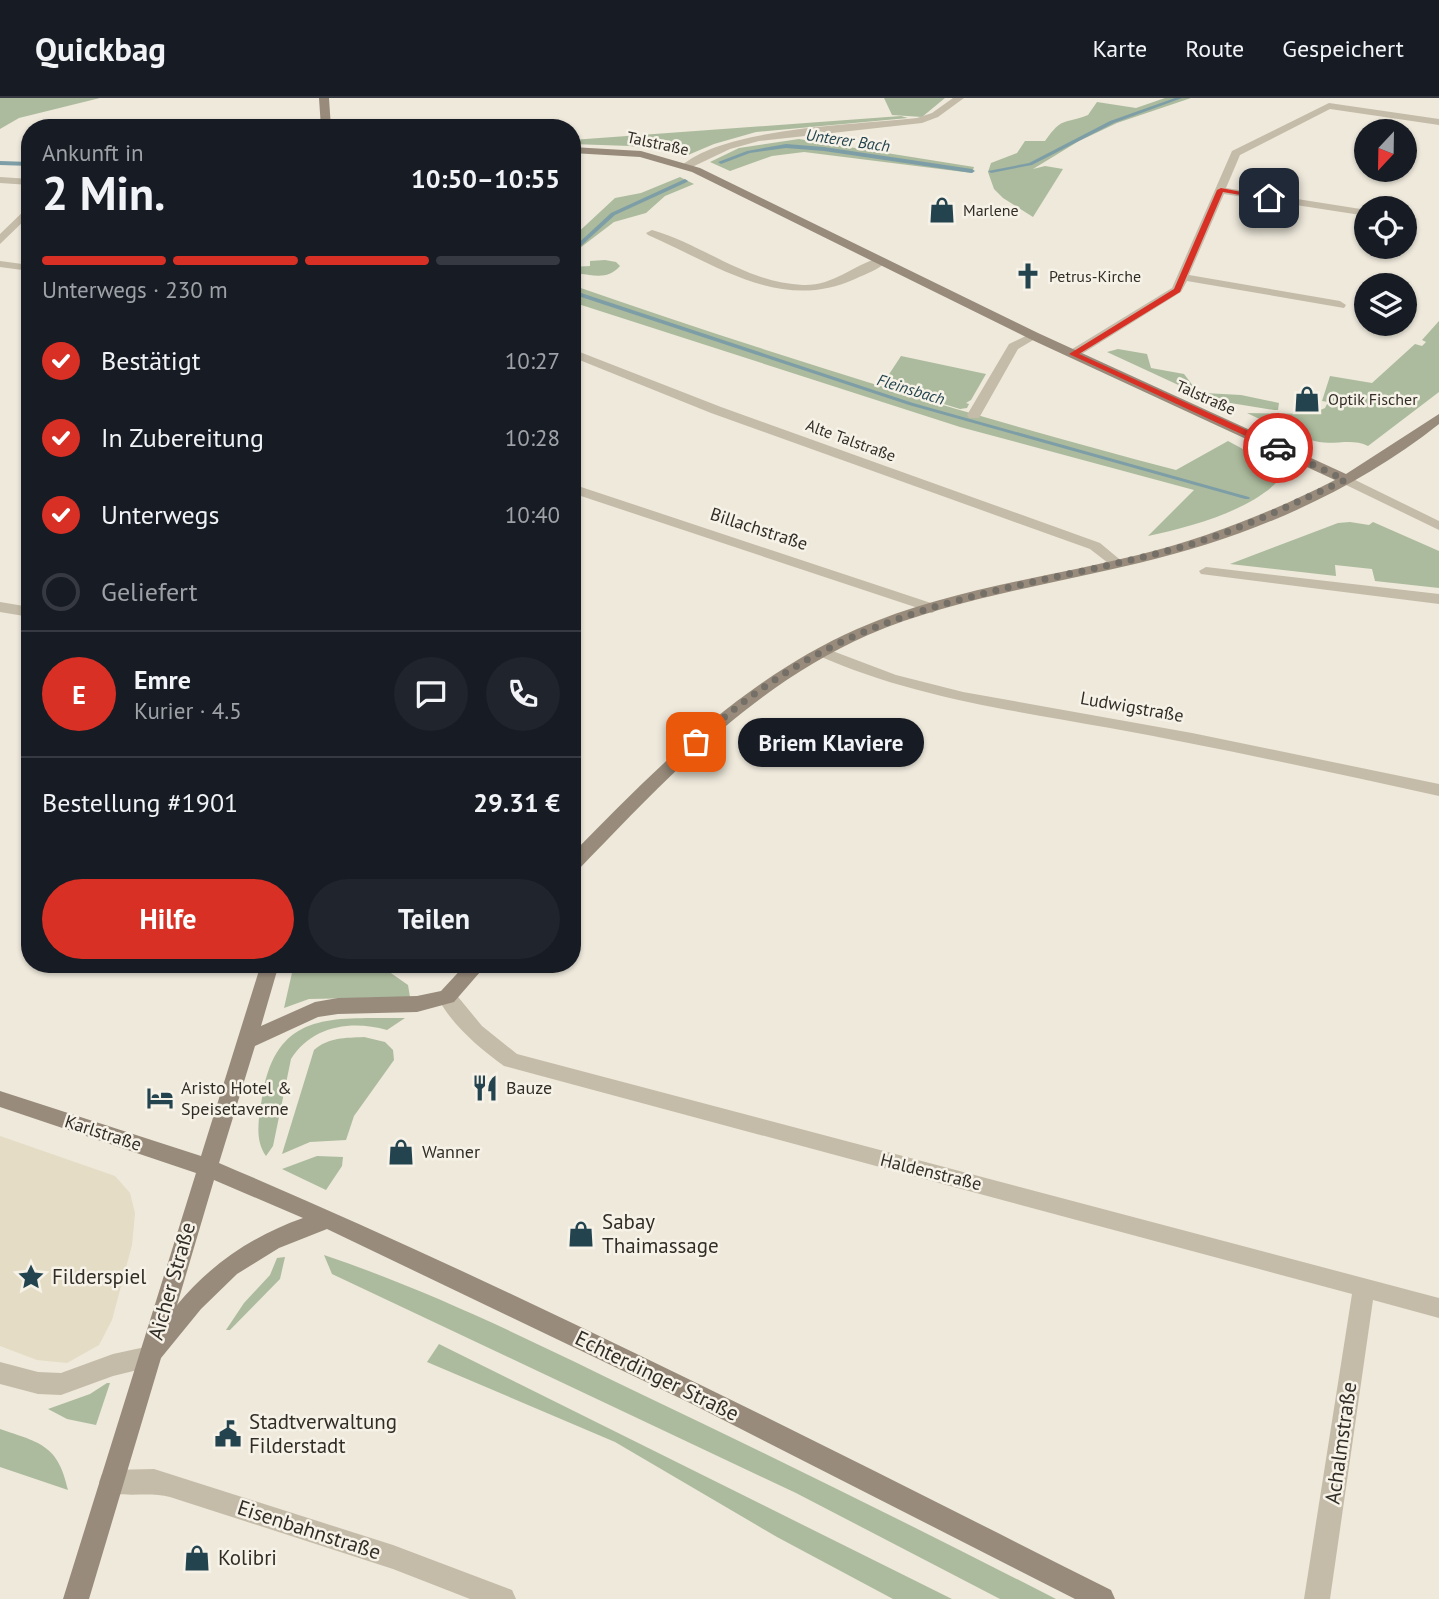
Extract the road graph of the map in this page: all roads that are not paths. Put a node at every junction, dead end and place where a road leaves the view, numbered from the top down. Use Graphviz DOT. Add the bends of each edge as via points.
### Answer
graph roads {
  1 [pos="959,98"];
  2 [pos="1439,122"];
  3 [pos="581,151"];
  4 [pos="686,166"];
  5 [pos="0,180"];
  6 [pos="21,181"];
  7 [pos="1221,190"];
  8 [pos="1354,211"];
  9 [pos="21,218"];
  10 [pos="652,233"];
  11 [pos="0,241"];
  12 [pos="882,261"];
  13 [pos="0,264"];
  14 [pos="21,267"];
  15 [pos="1183,277"];
  16 [pos="1340,305"];
  17 [pos="1034,335"];
  18 [pos="1073,354"];
  19 [pos="581,357"];
  20 [pos="974,415"];
  21 [pos="1439,418"];
  22 [pos="1345,480"];
  23 [pos="581,491"];
  24 [pos="1439,526"];
  25 [pos="1117,563"];
  26 [pos="1206,571"];
  27 [pos="1439,598"];
  28 [pos="0,607"];
  29 [pos="932,608"];
  30 [pos="21,610"];
  31 [pos="822,652"];
  32 [pos="1439,790"];
  33 [pos="581,856"];
  34 [pos="267,973"];
  35 [pos="470,973"];
  36 [pos="447,997"];
  37 [pos="245,1042"];
  38 [pos="0,1099"];
  39 [pos="206,1167"];
  40 [pos="328,1219"];
  41 [pos="1364,1286"];
  42 [pos="1439,1308"];
  43 [pos="150,1357"];
  44 [pos="0,1373"];
  45 [pos="111,1482"];
  46 [pos="76,1599"];
  47 [pos="503,1599"];
  48 [pos="1102,1599"];
  49 [pos="1317,1599"];
  1 -- 4 [label="street" via="918,121 758,138"];
  2 -- 7 [label="street" via="1329,106 1236,153"];
  3 -- 4 [label="main road, Talstraße" via="641,154"];
  4 -- 12 [label="main road, Talstraße"];
  5 -- 6 [label="street"];
  7 -- 8 [label="street"];
  7 -- 15 [label="street"];
  9 -- 11 [label="street"];
  10 -- 12 [label="street" via="745,274 790,286 826,286"];
  12 -- 17 [label="main road, Talstraße"];
  13 -- 14 [label="street"];
  15 -- 16 [label="street"];
  15 -- 18 [label="street" via="1167,298"];
  17 -- 18 [label="main road, Talstraße"];
  17 -- 20 [label="street" via="1013,347"];
  18 -- 22 [label="main road, Talstraße"];
  19 -- 25 [label="street, Alte Talstraße" via="728,415 1095,545"];
  21 -- 22 [label="main road"];
  22 -- 24 [label="street, Talstraße"];
  22 -- 25 [label="main road" via="1222,534"];
  23 -- 29 [label="street, Billachstraße"];
  25 -- 29 [label="main road"];
  26 -- 27 [label="street"];
  28 -- 30 [label="street"];
  29 -- 31 [label="main road"];
  31 -- 32 [label="street, Ludwigstraße" via="860,670 914,685"];
  31 -- 33 [label="main road" via="776,678 711,728"];
  34 -- 37 [label="main road, Aicher Straße"];
  35 -- 36 [label="main road"];
  36 -- 37 [label="main road" via="417,1004 315,1010"];
  36 -- 41 [label="street, Haldenstraße" via="464,1023 511,1060"];
  37 -- 39 [label="main road, Aicher Straße"];
  38 -- 39 [label="main road, Karlstraße"];
  39 -- 40 [label="main road, Echterdinger Straße"];
  39 -- 43 [label="main road, Aicher Straße"];
  40 -- 43 [label="main road" via="258,1245 220,1272"];
  40 -- 48 [label="main road, Echterdinger Straße" via="698,1395"];
  41 -- 42 [label="street, Haldenstraße"];
  41 -- 49 [label="street, Achalmstraße"];
  43 -- 44 [label="street" via="61,1384"];
  43 -- 45 [label="main road, Aicher Straße"];
  45 -- 46 [label="main road, Aicher Straße"];
  45 -- 47 [label="street, Eisenbahnstraße" via="154,1481 238,1506 446,1575"];
}
